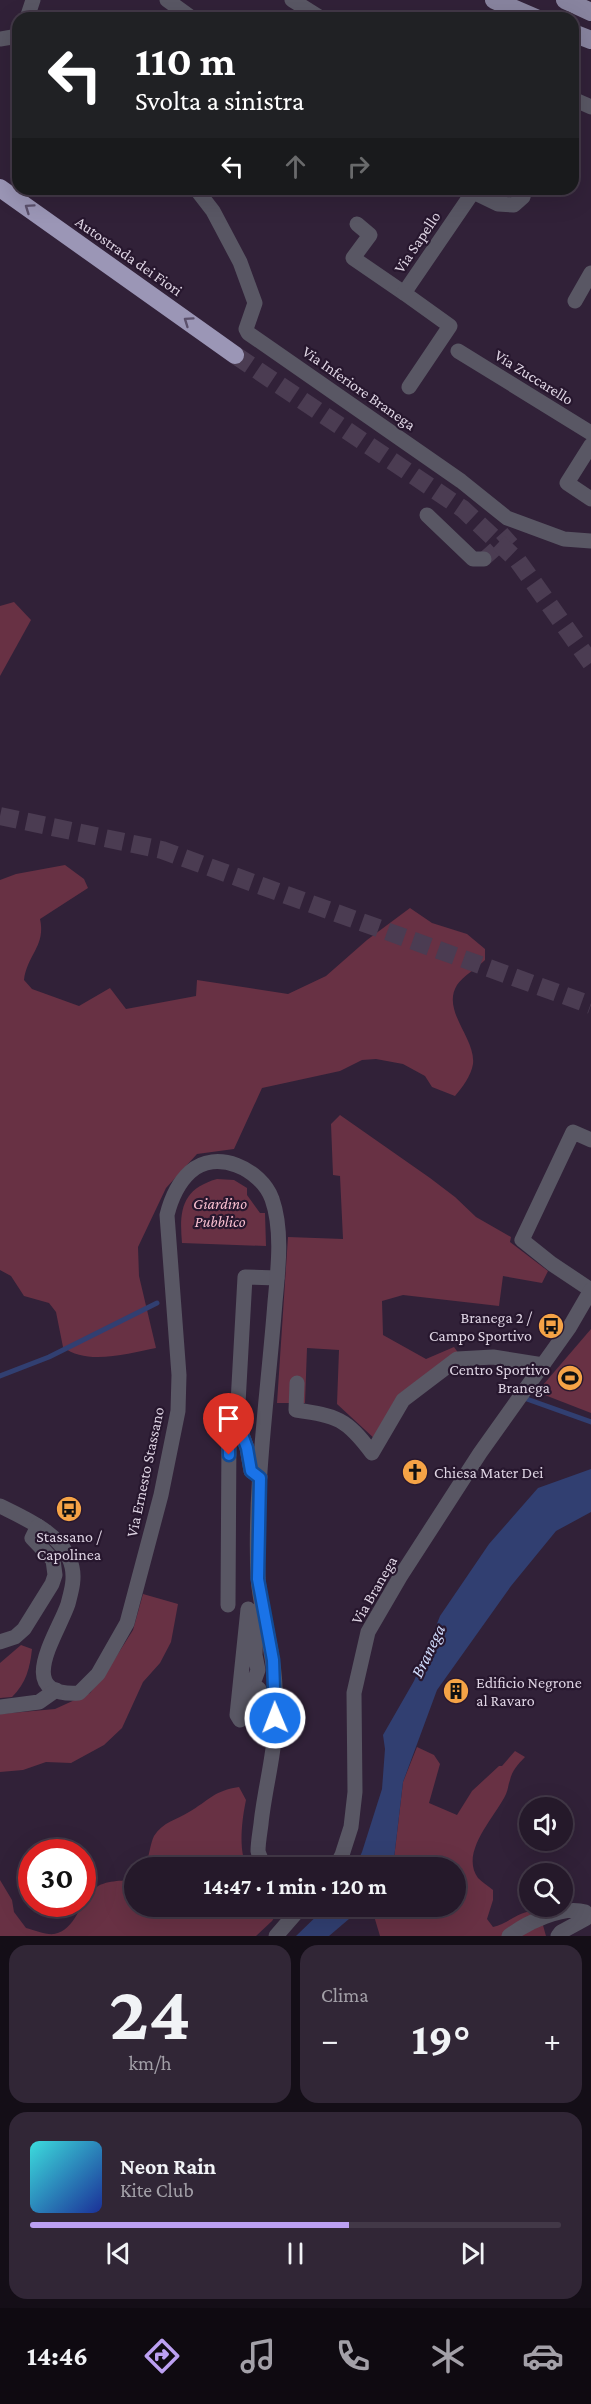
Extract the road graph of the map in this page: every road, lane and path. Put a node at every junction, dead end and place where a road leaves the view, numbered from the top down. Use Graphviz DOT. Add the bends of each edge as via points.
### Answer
graph roads {
  1 [pos="167,0"];
  2 [pos="291,0"];
  3 [pos="494,0"];
  4 [pos="565,0"];
  5 [pos="184,12"];
  6 [pos="311,12"];
  7 [pos="522,12"];
  8 [pos="591,12"];
  9 [pos="0,188"];
  10 [pos="201,195"];
  11 [pos="467,195"];
  12 [pos="480,195"];
  13 [pos="523,195"];
  14 [pos="357,224"];
  15 [pos="591,273"];
  16 [pos="404,293"];
  17 [pos="574,301"];
  18 [pos="458,351"];
  19 [pos="235,356"];
  20 [pos="409,387"];
  21 [pos="591,433"];
  22 [pos="591,445"];
  23 [pos="591,499"];
  24 [pos="427,515"];
  25 [pos="513,533"];
  26 [pos="591,541"];
  27 [pos="484,559"];
  28 [pos="591,1140"];
  29 [pos="277,1278"];
  30 [pos="591,1290"];
  31 [pos="543,1365"];
  32 [pos="297,1383"];
  33 [pos="237,1421"];
  34 [pos="260,1478"];
  35 [pos="0,1506"];
  36 [pos="38,1526"];
  37 [pos="261,1600"];
  38 [pos="228,1605"];
  39 [pos="248,1609"];
  40 [pos="0,1642"];
  41 [pos="258,1670"];
  42 [pos="56,1690"];
  43 [pos="0,1707"];
  44 [pos="253,1724"];
  45 [pos="260,1857"];
  46 [pos="341,1857"];
  47 [pos="292,1917"];
  48 [pos="276,1936"];
  49 [pos="509,1936"];
  50 [pos="558,1936"];
  1 -- 5 [label="street"];
  2 -- 6 [label="street"];
  3 -- 7 [label="main road"];
  4 -- 8 [label="main road"];
  19 -- 9 [label="highway, Autostrada dei Fiori, one-way"];
  10 -- 26 [label="street, Via Inferiore Branega" via="240,262 255,303 248,333 461,481 507,518 564,539"];
  11 -- 16 [label="street, Via Sapello"];
  12 -- 13 [label="street, Via Sapello" via="498,204 514,205"];
  14 -- 16 [label="street" via="370,235 353,258"];
  15 -- 17 [label="street"];
  16 -- 20 [label="street, Via Sapello" via="450,326"];
  18 -- 21 [label="street, Via Zuccarello"];
  22 -- 23 [label="street" via="567,483"];
  24 -- 27 [label="street" via="473,559"];
  25 -- 26 [label="street" via="527,532 580,548"];
  28 -- 30 [label="street, Via Branega" via="573,1132 522,1240"];
  29 -- 33 [label="street, Via Ernesto Stassano" via="245,1277"];
  29 -- 34 [label="street, Via Ernesto Stassano"];
  29 -- 42 [label="street, Via Ernesto Stassano" via="276,1220 264,1183 237,1165 220,1162 207,1163 190,1172 171,1199 167,1215 179,1375 178,1411 161,1495 127,1623 98,1674 79,1693"];
  30 -- 31 [label="street, Via Branega"];
  31 -- 32 [label="street" via="493,1358 457,1359 403,1400 372,1453 349,1425 333,1416 296,1410"];
  31 -- 46 [label="street, Via Branega" via="480,1453 368,1632 354,1693 355,1792 351,1827"];
  33 -- 34 [label="street, Via Ernesto Stassano" via="251,1471"];
  33 -- 38 [label="street" via="229,1434"];
  34 -- 37 [label="street, Via Ernesto Stassano"];
  35 -- 36 [label="street"];
  36 -- 40 [label="street" via="32,1538 53,1560 55,1575 24,1629"];
  36 -- 42 [label="street" via="60,1544 72,1565 73,1582 67,1605 45,1653 42,1671 44,1680"];
  37 -- 41 [label="street, Via Ernesto Stassano" via="256,1619"];
  37 -- 45 [label="street, Via Ernesto Stassano" via="273,1660 275,1732 265,1789"];
  39 -- 41 [label="street, Via Ernesto Stassano" via="237,1715 240,1720"];
  41 -- 44 [label="street, Via Ernesto Stassano" via="259,1693"];
  42 -- 43 [label="street" via="39,1702"];
  47 -- 48 [label="street"];
  49 -- 50 [label="street" via="549,1915 585,1912 585,1919"];
}
